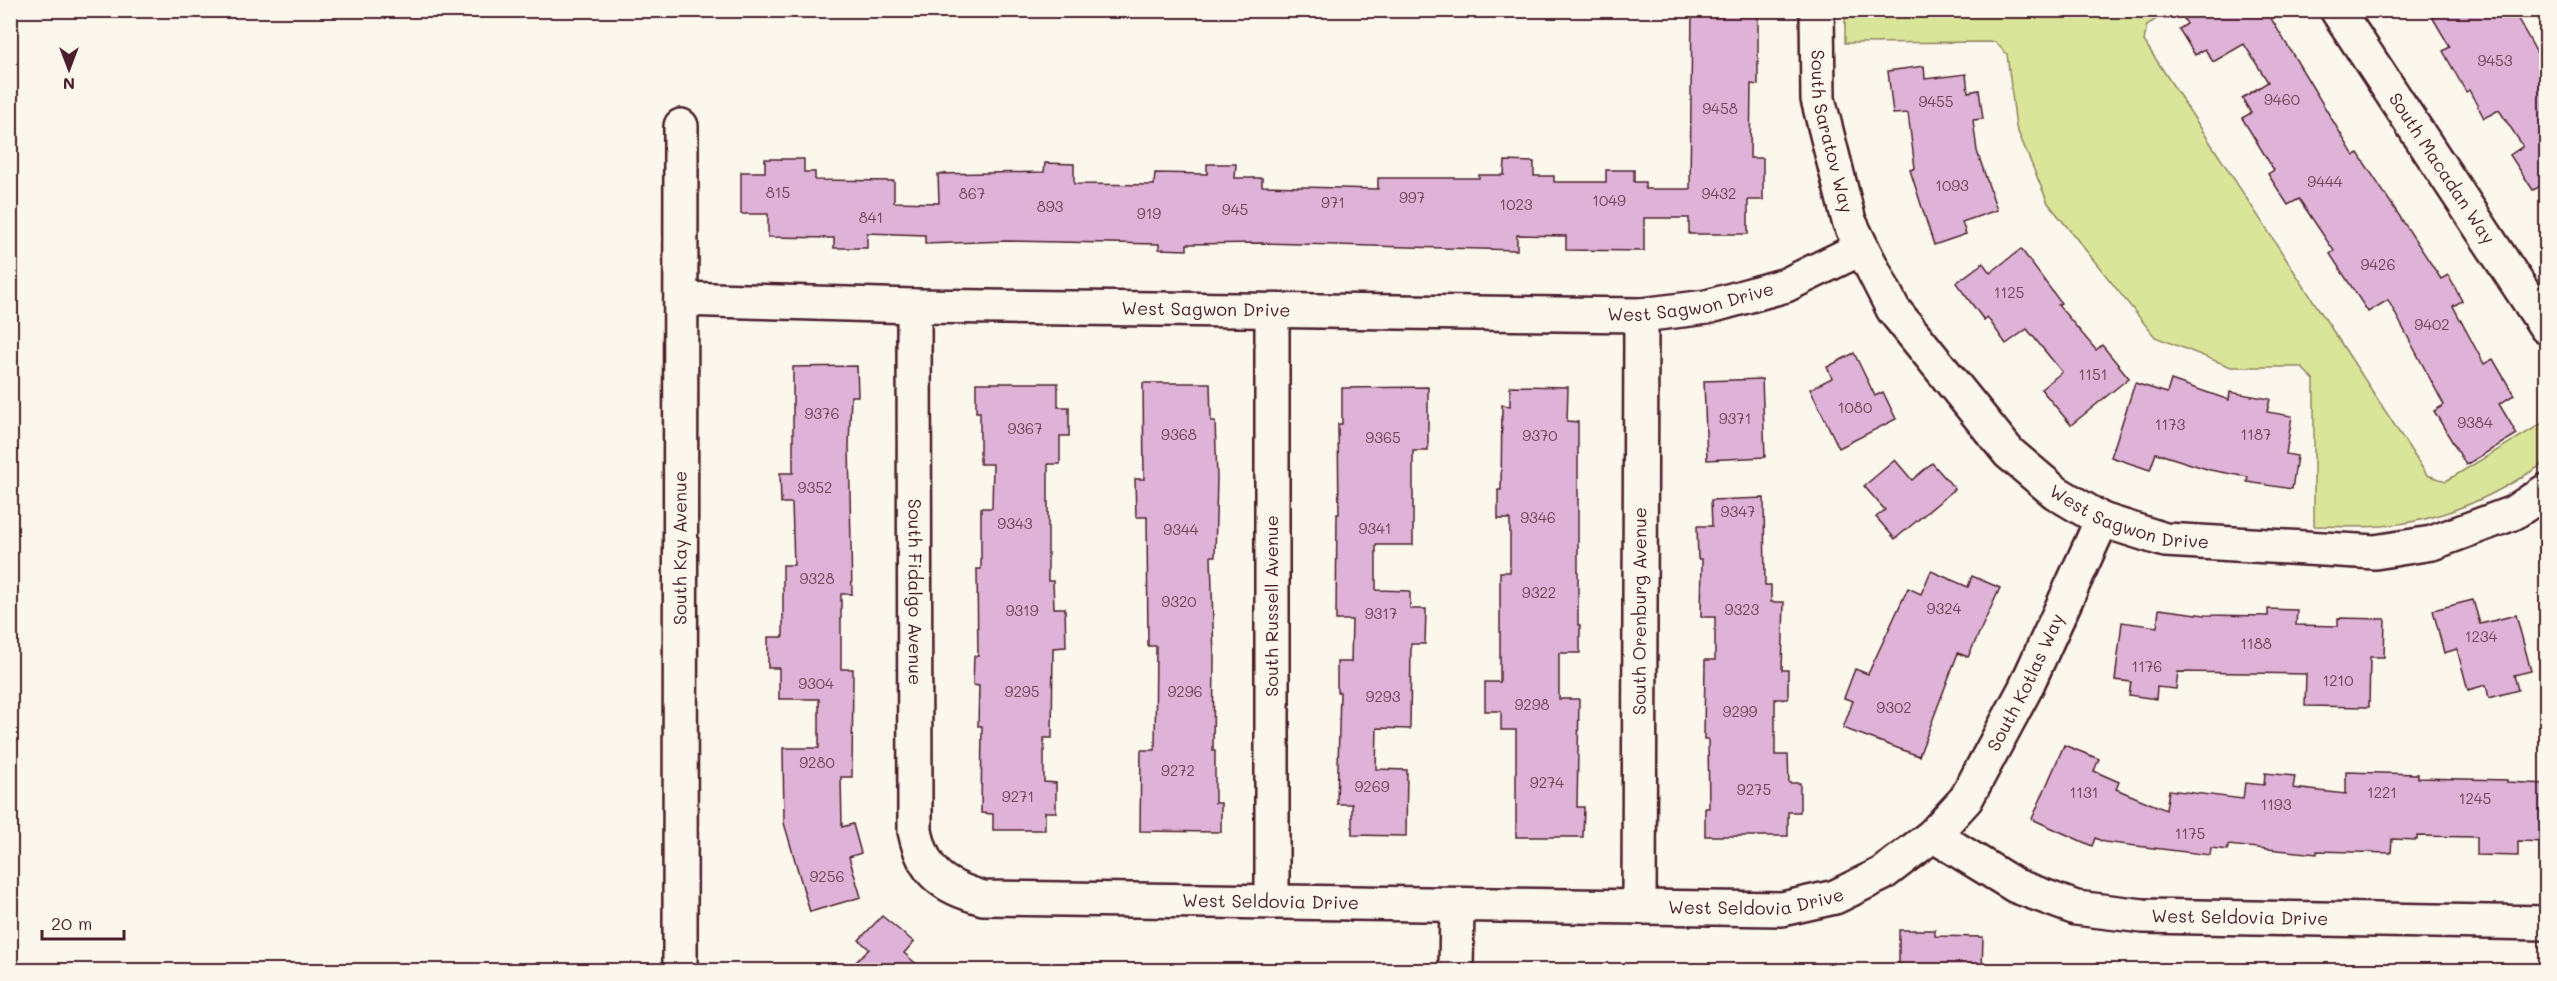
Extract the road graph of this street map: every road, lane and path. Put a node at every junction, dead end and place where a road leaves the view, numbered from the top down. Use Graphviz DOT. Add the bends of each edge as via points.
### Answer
graph roads {
  1 [pos="1817,10"];
  2 [pos="2337,10"];
  3 [pos="681,126"];
  4 [pos="1862,248"];
  5 [pos="681,299"];
  6 [pos="914,306"];
  7 [pos="1272,310"];
  8 [pos="1641,315"];
  9 [pos="2547,327"];
  10 [pos="2547,491"];
  11 [pos="2102,520"];
  12 [pos="1933,835"];
  13 [pos="934,874"];
  14 [pos="1272,902"];
  15 [pos="1457,905"];
  16 [pos="1639,907"];
  17 [pos="2547,922"];
  18 [pos="680,970"];
  19 [pos="1456,970"];
  1 -- 4 [label="street, South Saratov Way" via="1818,99 1849,221"];
  2 -- 9 [label="street, South Macadan Way"];
  3 -- 5 [label="street, South Kay Avenue"];
  4 -- 8 [label="street, West Sagwon Drive" via="1786,285 1707,307"];
  4 -- 11 [label="street, West Sagwon Drive" via="1893,309 2009,453 2055,492"];
  5 -- 6 [label="street, West Sagwon Drive"];
  5 -- 18 [label="street, South Kay Avenue"];
  6 -- 7 [label="street, West Sagwon Drive"];
  6 -- 13 [label="street, South Fidalgo Avenue" via="915,831 920,854"];
  7 -- 8 [label="street, West Sagwon Drive"];
  7 -- 14 [label="street, South Russell Avenue"];
  8 -- 16 [label="street, South Orenburg Avenue"];
  10 -- 11 [label="street, West Sagwon Drive" via="2513,513 2432,543 2375,552 2165,540"];
  11 -- 12 [label="street, South Kotlas Way" via="2025,689 1966,799"];
  12 -- 16 [label="street, West Seldovia Drive" via="1882,874 1834,897 1782,909"];
  12 -- 17 [label="street, West Seldovia Drive" via="2016,886 2076,908 2143,916"];
  13 -- 14 [label="street, West Seldovia Drive" via="955,890 983,898"];
  14 -- 15 [label="street, West Seldovia Drive"];
  15 -- 16 [label="street, West Seldovia Drive"];
  15 -- 19 [label="street"];
}
